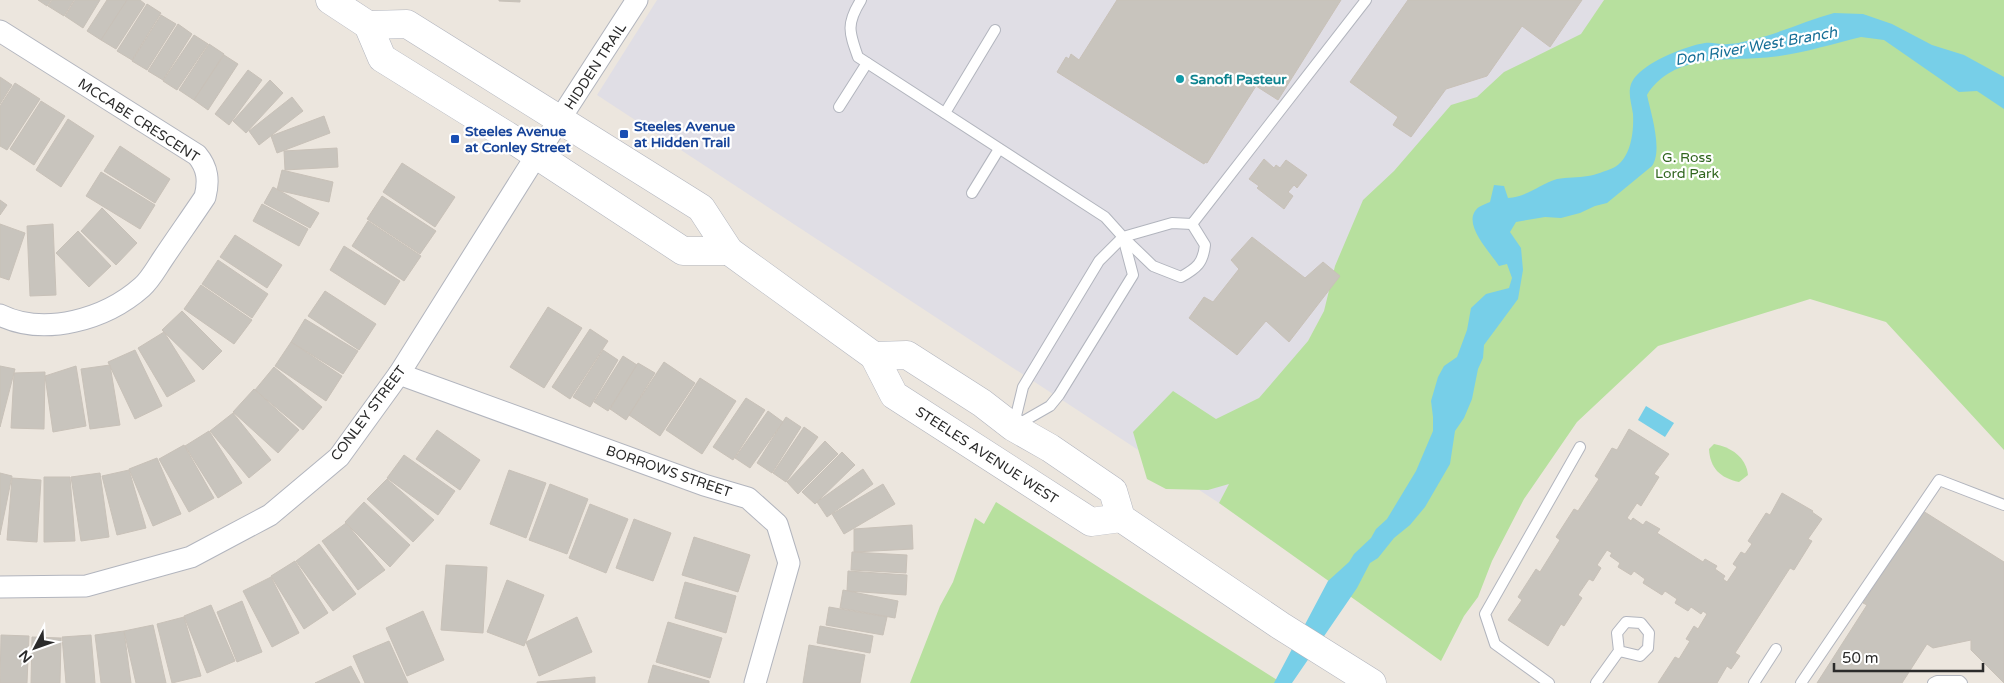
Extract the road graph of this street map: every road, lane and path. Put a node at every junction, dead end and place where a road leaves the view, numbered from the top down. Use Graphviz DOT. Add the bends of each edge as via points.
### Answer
graph roads {
  1 [pos="330,0"];
  2 [pos="637,0"];
  3 [pos="861,0"];
  4 [pos="1366,0"];
  5 [pos="368,25"];
  6 [pos="995,30"];
  7 [pos="0,31"];
  8 [pos="867,63"];
  9 [pos="839,107"];
  10 [pos="945,113"];
  11 [pos="561,119"];
  12 [pos="1000,149"];
  13 [pos="536,156"];
  14 [pos="972,193"];
  15 [pos="1192,224"];
  16 [pos="1123,237"];
  17 [pos="729,251"];
  18 [pos="0,315"];
  19 [pos="874,356"];
  20 [pos="399,374"];
  21 [pos="1013,427"];
  22 [pos="1580,448"];
  23 [pos="992,458"];
  24 [pos="2004,505"];
  25 [pos="1121,518"];
  26 [pos="0,587"];
  27 [pos="1776,649"];
  28 [pos="1619,651"];
  29 [pos="755,683"];
  30 [pos="1372,683"];
  31 [pos="1549,683"];
  32 [pos="1596,683"];
  33 [pos="1754,683"];
  34 [pos="1800,683"];
  35 [pos="1933,683"];
  36 [pos="1962,683"];
  1 -- 5 [label="main road"];
  2 -- 11 [label="street, HIDDEN TRAIL"];
  3 -- 8 [label="lane" via="853,12 849,32 858,57"];
  4 -- 15 [label="lane"];
  5 -- 11 [label="main road, STEELES AVENUE WEST" via="407,24"];
  5 -- 13 [label="main road" via="382,58"];
  6 -- 10 [label="lane"];
  7 -- 18 [label="street, MCCABE CRESCENT" via="197,155 205,164 208,187 206,197 143,286 117,306 88,319 60,324 31,323"];
  8 -- 9 [label="lane"];
  8 -- 10 [label="lane"];
  10 -- 12 [label="lane"];
  11 -- 13 [label="street, HIDDEN TRAIL"];
  11 -- 17 [label="main road, STEELES AVENUE WEST" via="701,208"];
  12 -- 14 [label="lane"];
  12 -- 16 [label="lane" via="1106,217"];
  13 -- 17 [label="main road" via="683,251"];
  13 -- 20 [label="street, CONLEY STREET"];
  15 -- 16 [label="lane" via="1172,223"];
  15 -- 16 [label="lane" via="1205,245 1204,258 1195,270 1181,277 1154,266"];
  16 -- 21 [label="lane" via="1099,261 1028,378"];
  16 -- 21 [label="lane" via="1133,275 1059,395 1050,406"];
  17 -- 19 [label="main road, STEELES AVENUE WEST"];
  19 -- 21 [label="main road" via="907,355"];
  19 -- 23 [label="main road, STEELES AVENUE WEST" via="894,395"];
  20 -- 26 [label="street, CONLEY STREET" via="339,457 270,515 192,557 86,586"];
  20 -- 29 [label="street, BORROWS STREET" via="748,498 777,524 789,563"];
  21 -- 23 [label="main road"];
  21 -- 25 [label="main road" via="1113,491"];
  22 -- 31 [label="lane" via="1485,614 1495,644"];
  23 -- 25 [label="main road, STEELES AVENUE WEST" via="1091,522"];
  24 -- 34 [label="lane" via="1939,480"];
  25 -- 30 [label="main road" via="1280,626"];
  27 -- 33 [label="lane"];
  28 -- 32 [label="lane"];
  35 -- 36 [label="lane" via="1936,680"];
}
